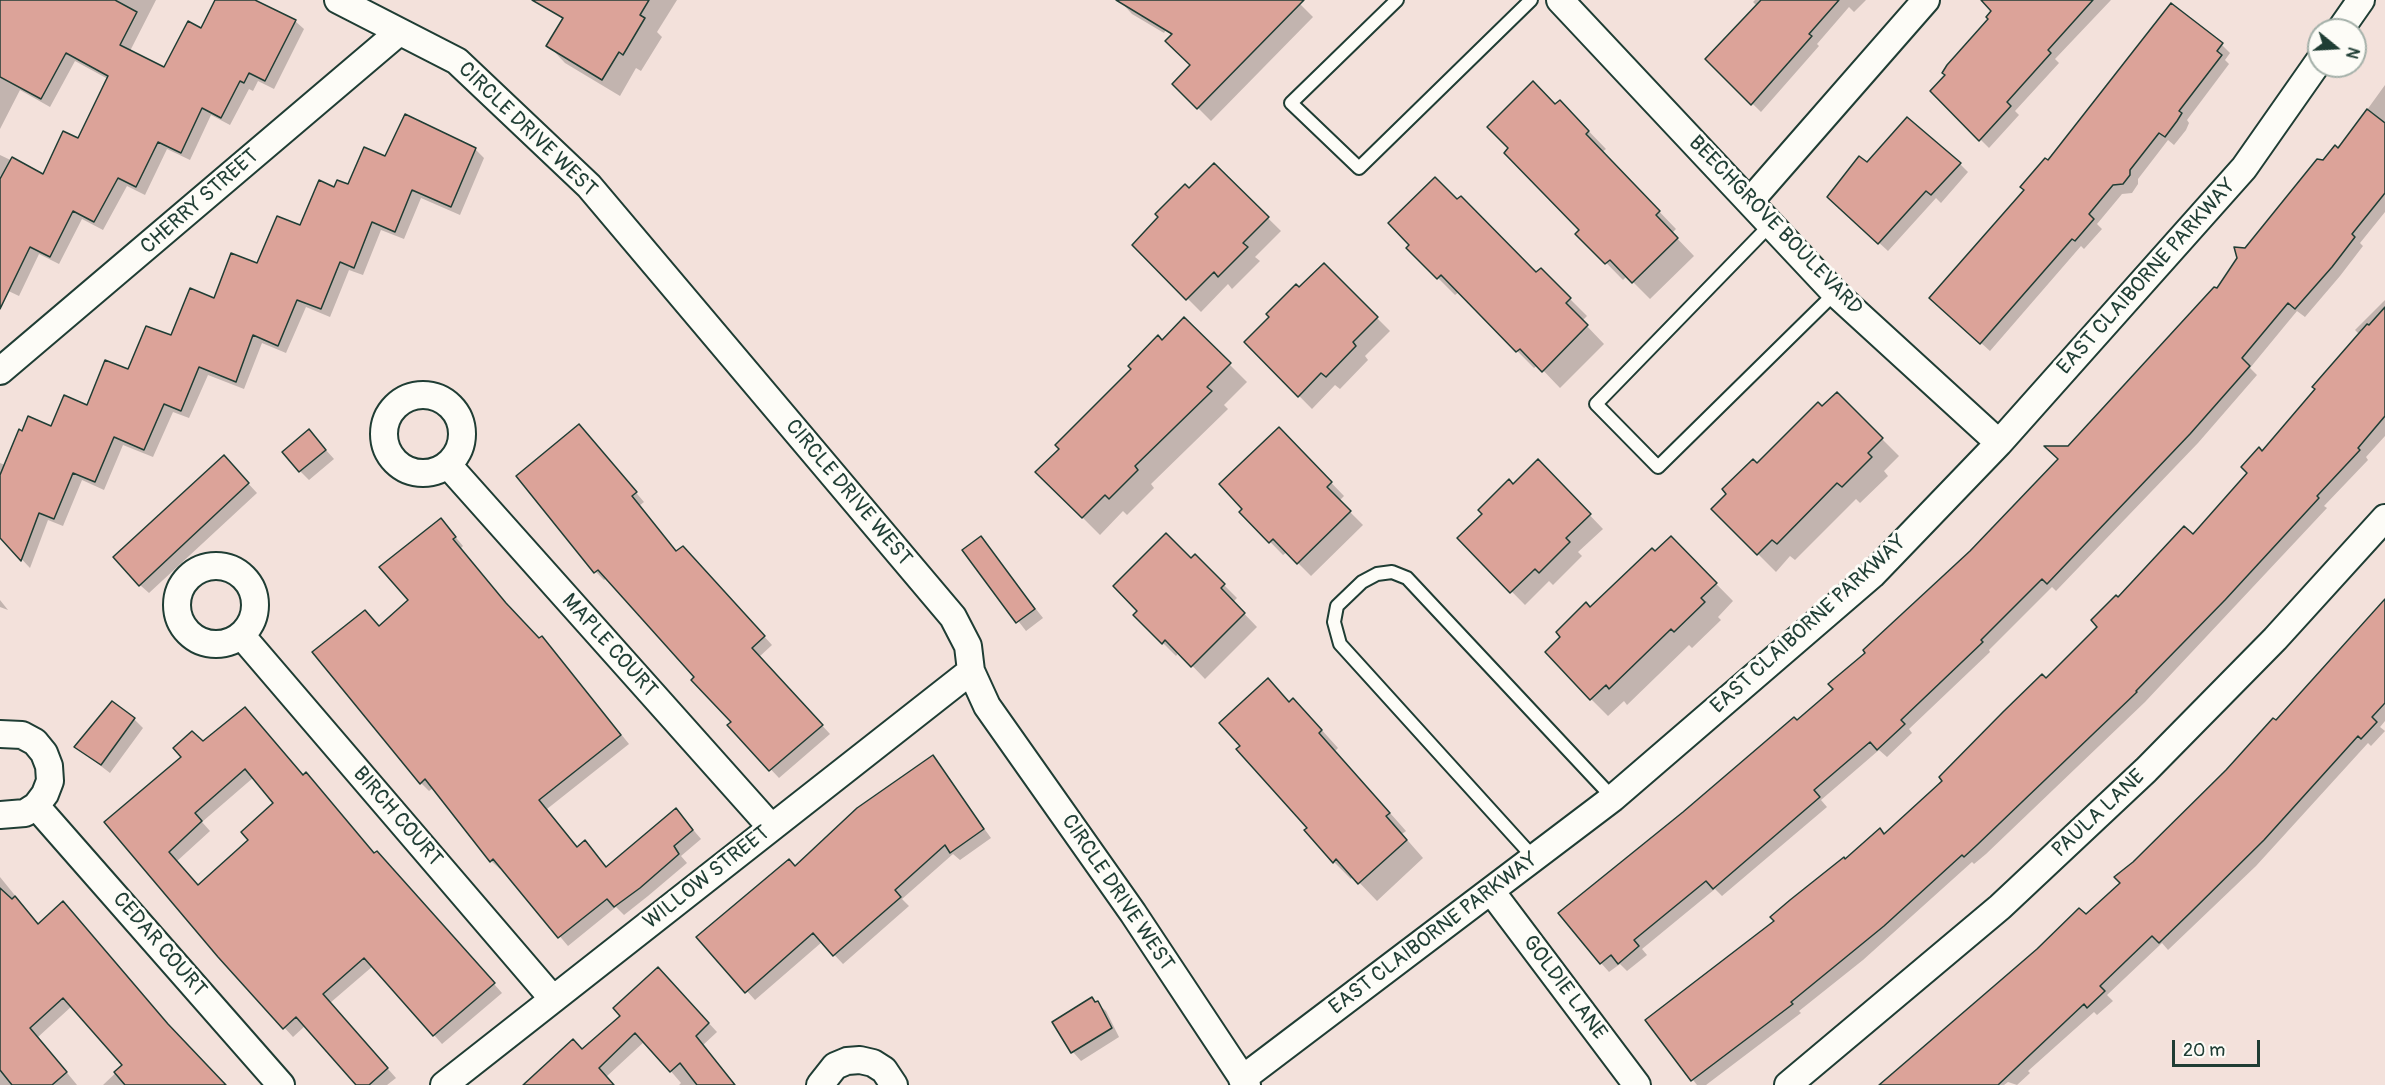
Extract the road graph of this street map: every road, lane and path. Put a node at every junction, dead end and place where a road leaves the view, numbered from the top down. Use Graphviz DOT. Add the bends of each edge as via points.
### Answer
graph roads {
  1 [pos="338,0"];
  2 [pos="1397,0"];
  3 [pos="1531,0"];
  4 [pos="1560,0"];
  5 [pos="1926,0"];
  6 [pos="2361,0"];
  7 [pos="2348,18"];
  8 [pos="399,32"];
  9 [pos="2307,78"];
  10 [pos="1751,201"];
  11 [pos="1772,223"];
  12 [pos="1835,293"];
  13 [pos="0,371"];
  14 [pos="1999,443"];
  15 [pos="448,465"];
  16 [pos="2385,518"];
  17 [pos="241,635"];
  18 [pos="971,671"];
  19 [pos="0,734"];
  20 [pos="1613,798"];
  21 [pos="36,806"];
  22 [pos="0,815"];
  23 [pos="771,827"];
  24 [pos="1534,858"];
  25 [pos="1491,891"];
  26 [pos="553,999"];
  27 [pos="1244,1082"];
  28 [pos="281,1085"];
  29 [pos="444,1085"];
  30 [pos="820,1085"];
  31 [pos="894,1085"];
  32 [pos="1637,1085"];
  33 [pos="1788,1085"];
  1 -- 8 [label="street, CIRCLE DRIVE WEST"];
  2 -- 3 [label="lane" via="1291,103 1359,168"];
  4 -- 10 [label="street, BEECHGROVE BOULEVARD"];
  5 -- 10 [label="street"];
  6 -- 7 [label="street"];
  8 -- 13 [label="street, CHERRY STREET"];
  8 -- 18 [label="street, CIRCLE DRIVE WEST" via="457,61 589,186 953,617 969,646"];
  9 -- 14 [label="street, EAST CLAIBORNE PARKWAY" via="2244,168"];
  10 -- 11 [label="street, BEECHGROVE BOULEVARD"];
  11 -- 12 [label="street, BEECHGROVE BOULEVARD"];
  11 -- 12 [label="lane" via="1596,404 1658,467"];
  12 -- 14 [label="street, BEECHGROVE BOULEVARD"];
  14 -- 20 [label="street, EAST CLAIBORNE PARKWAY" via="1872,575"];
  15 -- 23 [label="street, MAPLE COURT"];
  16 -- 33 [label="street, PAULA LANE" via="2275,639 2146,770 2000,907"];
  17 -- 26 [label="street, BIRCH COURT"];
  18 -- 23 [label="street, WILLOW STREET"];
  18 -- 27 [label="street, CIRCLE DRIVE WEST" via="987,706 1133,913"];
  19 -- 21 [label="street" via="22,735 44,753 50,781"];
  20 -- 24 [label="street, EAST CLAIBORNE PARKWAY"];
  20 -- 24 [label="lane" via="1407,578 1392,572 1362,582 1336,606 1334,622 1340,644"];
  21 -- 22 [label="street" via="19,814"];
  21 -- 28 [label="street, CEDAR COURT"];
  23 -- 26 [label="street, WILLOW STREET"];
  24 -- 25 [label="street, EAST CLAIBORNE PARKWAY"];
  25 -- 27 [label="street, EAST CLAIBORNE PARKWAY"];
  25 -- 32 [label="street, GOLDIE LANE"];
  26 -- 29 [label="street, WILLOW STREET"];
  30 -- 31 [label="street" via="835,1066 860,1060 884,1070"];
}
